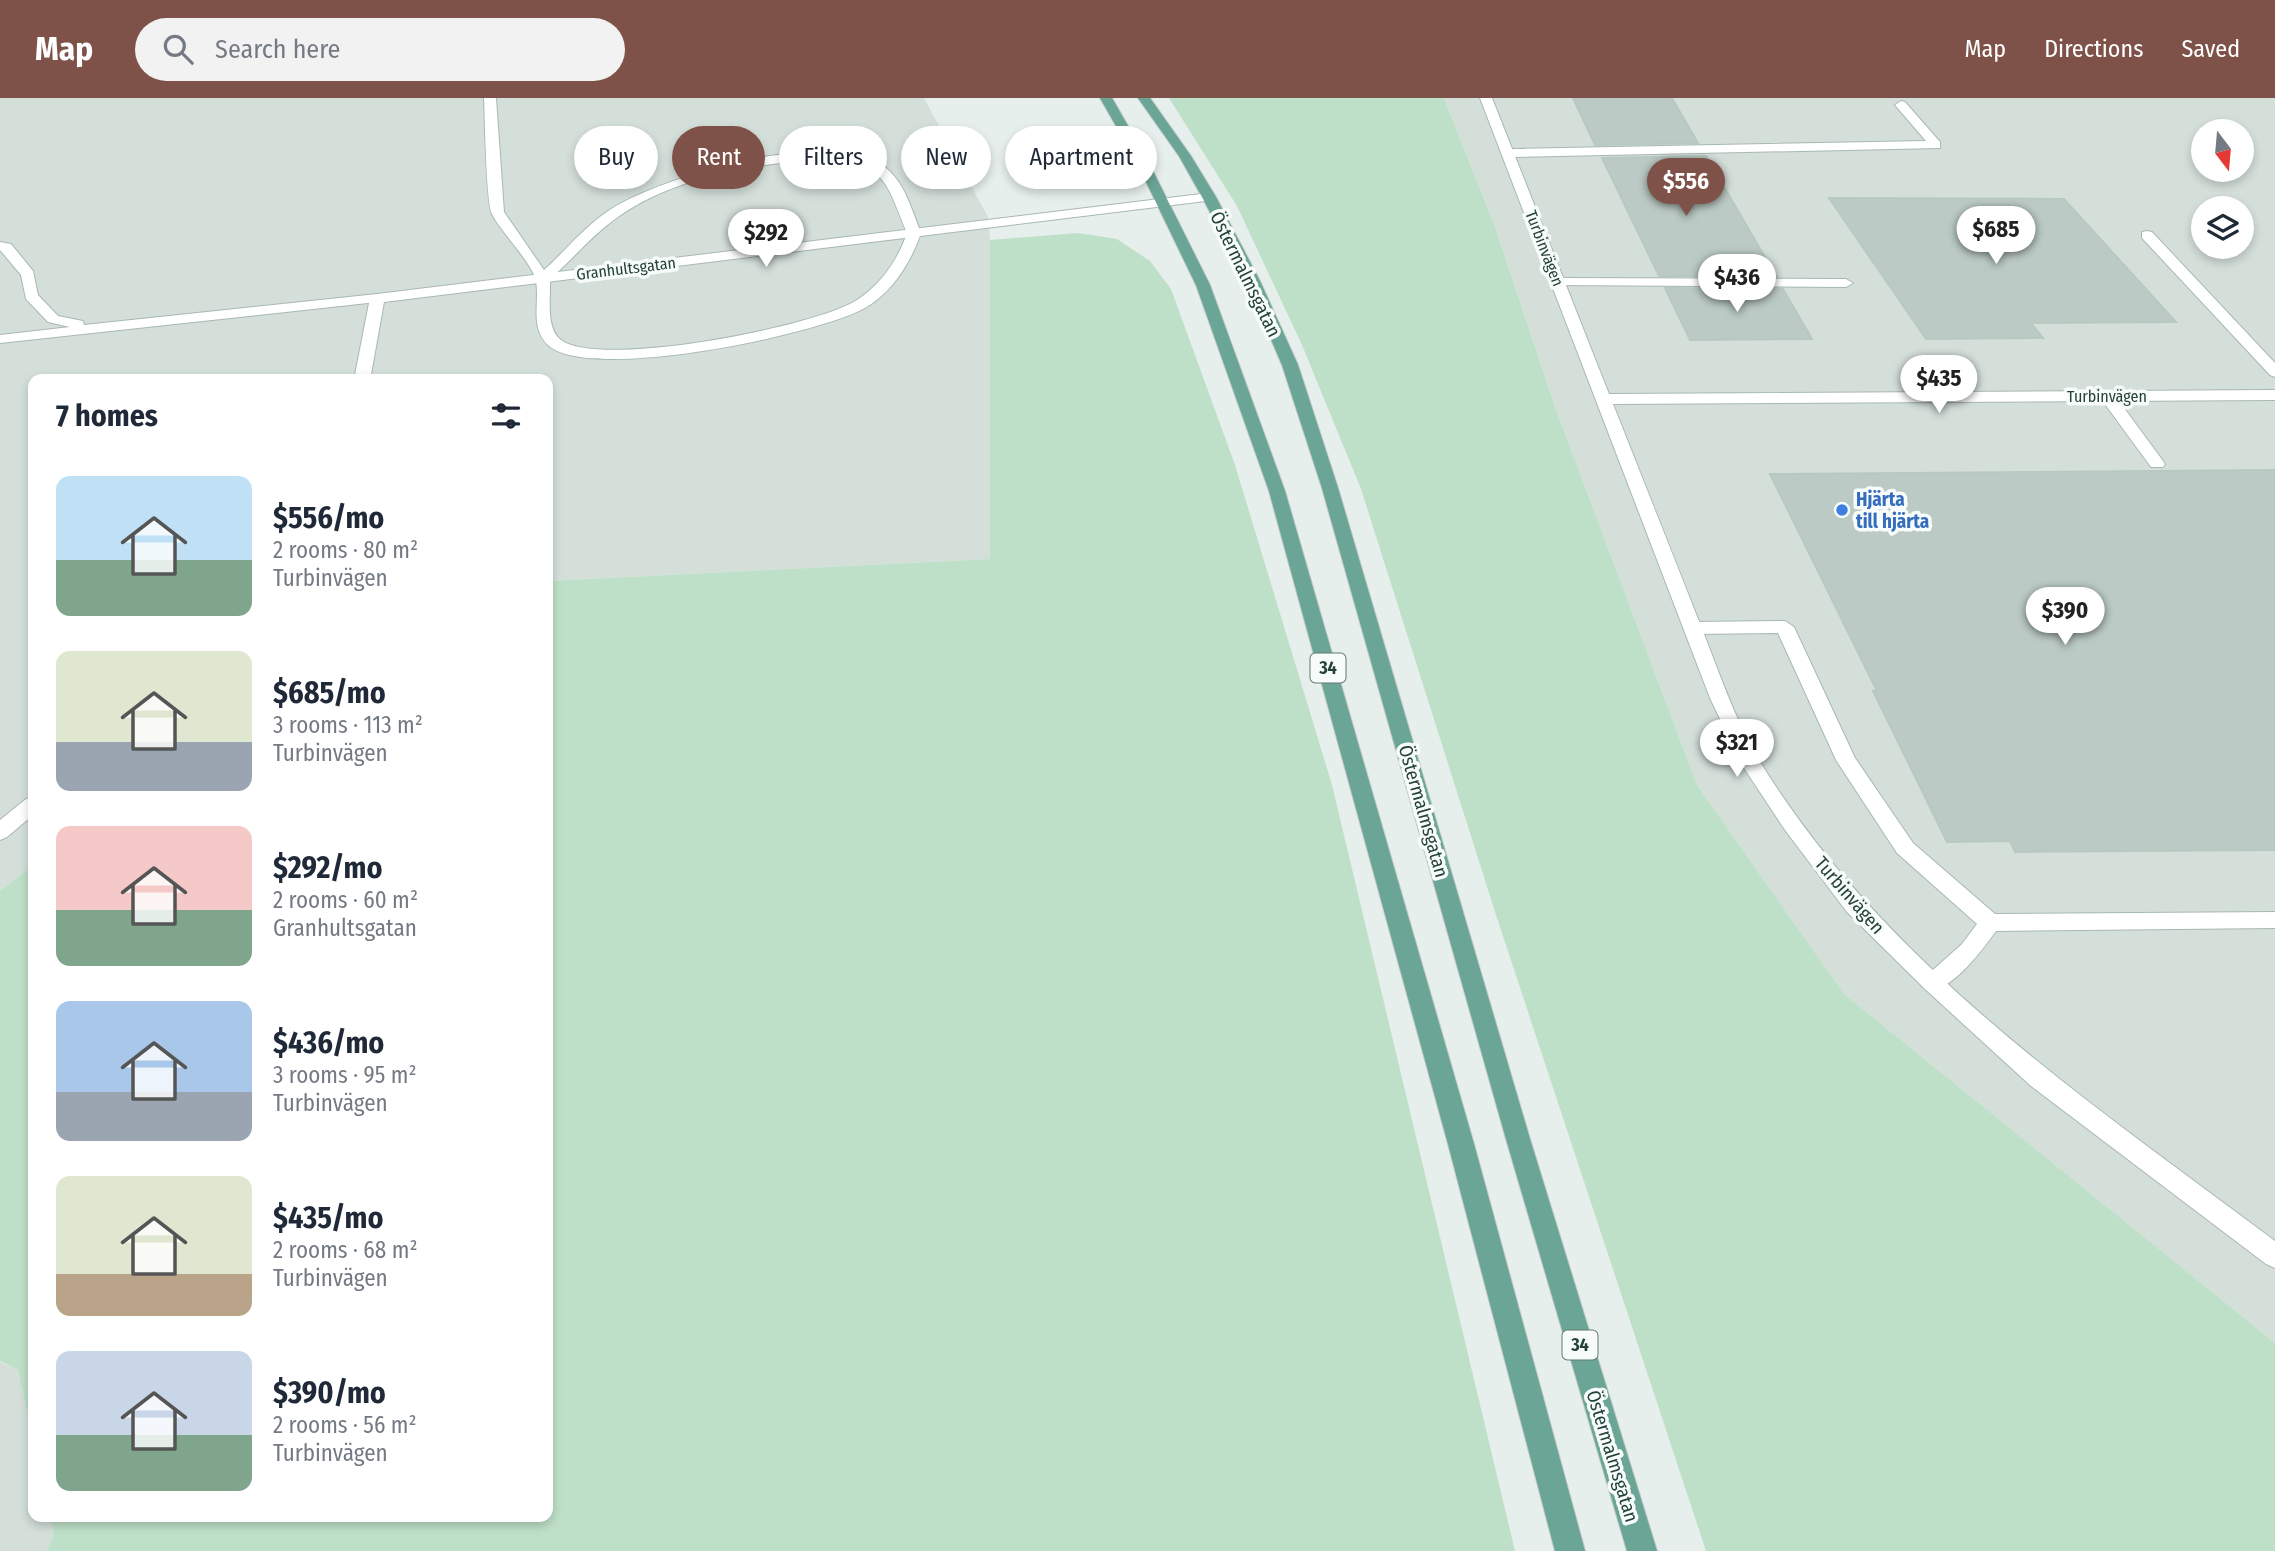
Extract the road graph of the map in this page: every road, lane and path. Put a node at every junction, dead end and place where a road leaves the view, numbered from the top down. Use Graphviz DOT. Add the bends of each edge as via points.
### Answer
graph roads {
  1 [pos="491,98"];
  2 [pos="1106,98"];
  3 [pos="1144,98"];
  4 [pos="1486,98"];
  5 [pos="1901,105"];
  6 [pos="1508,153"];
  7 [pos="1209,197"];
  8 [pos="1161,203"];
  9 [pos="914,233"];
  10 [pos="2147,234"];
  11 [pos="0,246"];
  12 [pos="543,278"];
  13 [pos="1558,282"];
  14 [pos="1846,283"];
  15 [pos="377,298"];
  16 [pos="94,328"];
  17 [pos="0,339"];
  18 [pos="2275,372"];
  19 [pos="363,374"];
  20 [pos="2275,395"];
  21 [pos="2107,396"];
  22 [pos="1602,399"];
  23 [pos="2157,464"];
  24 [pos="1692,628"];
  25 [pos="28,808"];
  26 [pos="0,832"];
  27 [pos="2275,920"];
  28 [pos="1990,923"];
  29 [pos="1933,983"];
  30 [pos="2275,1256"];
  31 [pos="1570,1551"];
  32 [pos="1642,1551"];
  1 -- 12 [label="street" via="497,212"];
  2 -- 8 [label="main road, 34"];
  3 -- 7 [label="main road, Östermalmsgatan / 34"];
  4 -- 6 [label="street, Turbinvägen"];
  5 -- 6 [label="street" via="1936,145"];
  6 -- 13 [label="street, Turbinvägen"];
  7 -- 8 [label="street, Granhultsgatan"];
  7 -- 32 [label="main road, Östermalmsgatan / 34" via="1290,365 1330,488"];
  8 -- 9 [label="street, Granhultsgatan"];
  8 -- 31 [label="main road, 34" via="1203,285 1296,554"];
  9 -- 12 [label="street, Granhultsgatan"];
  9 -- 12 [label="street" via="895,188 879,168 827,154 786,157 716,172 654,193 616,212"];
  9 -- 12 [label="street" via="908,251 884,286 861,304 824,321 770,335 625,356 591,355 555,343 544,328"];
  10 -- 18 [label="street"];
  11 -- 16 [label="street" via="6,247 27,274 31,296 53,319"];
  12 -- 15 [label="street, Granhultsgatan"];
  13 -- 14 [label="street"];
  13 -- 22 [label="street, Turbinvägen"];
  15 -- 16 [label="street, Granhultsgatan"];
  15 -- 19 [label="street"];
  16 -- 17 [label="street, Granhultsgatan"];
  20 -- 21 [label="street, Turbinvägen"];
  21 -- 22 [label="street, Turbinvägen"];
  21 -- 23 [label="street"];
  22 -- 24 [label="street, Turbinvägen"];
  24 -- 28 [label="street" via="1785,627 1846,760 1905,848"];
  24 -- 29 [label="street, Turbinvägen" via="1749,760 1791,825 1856,906"];
  25 -- 26 [label="street"];
  27 -- 28 [label="street"];
  28 -- 29 [label="street" via="1970,950"];
  29 -- 30 [label="street, Turbinvägen" via="2040,1079"];
}
